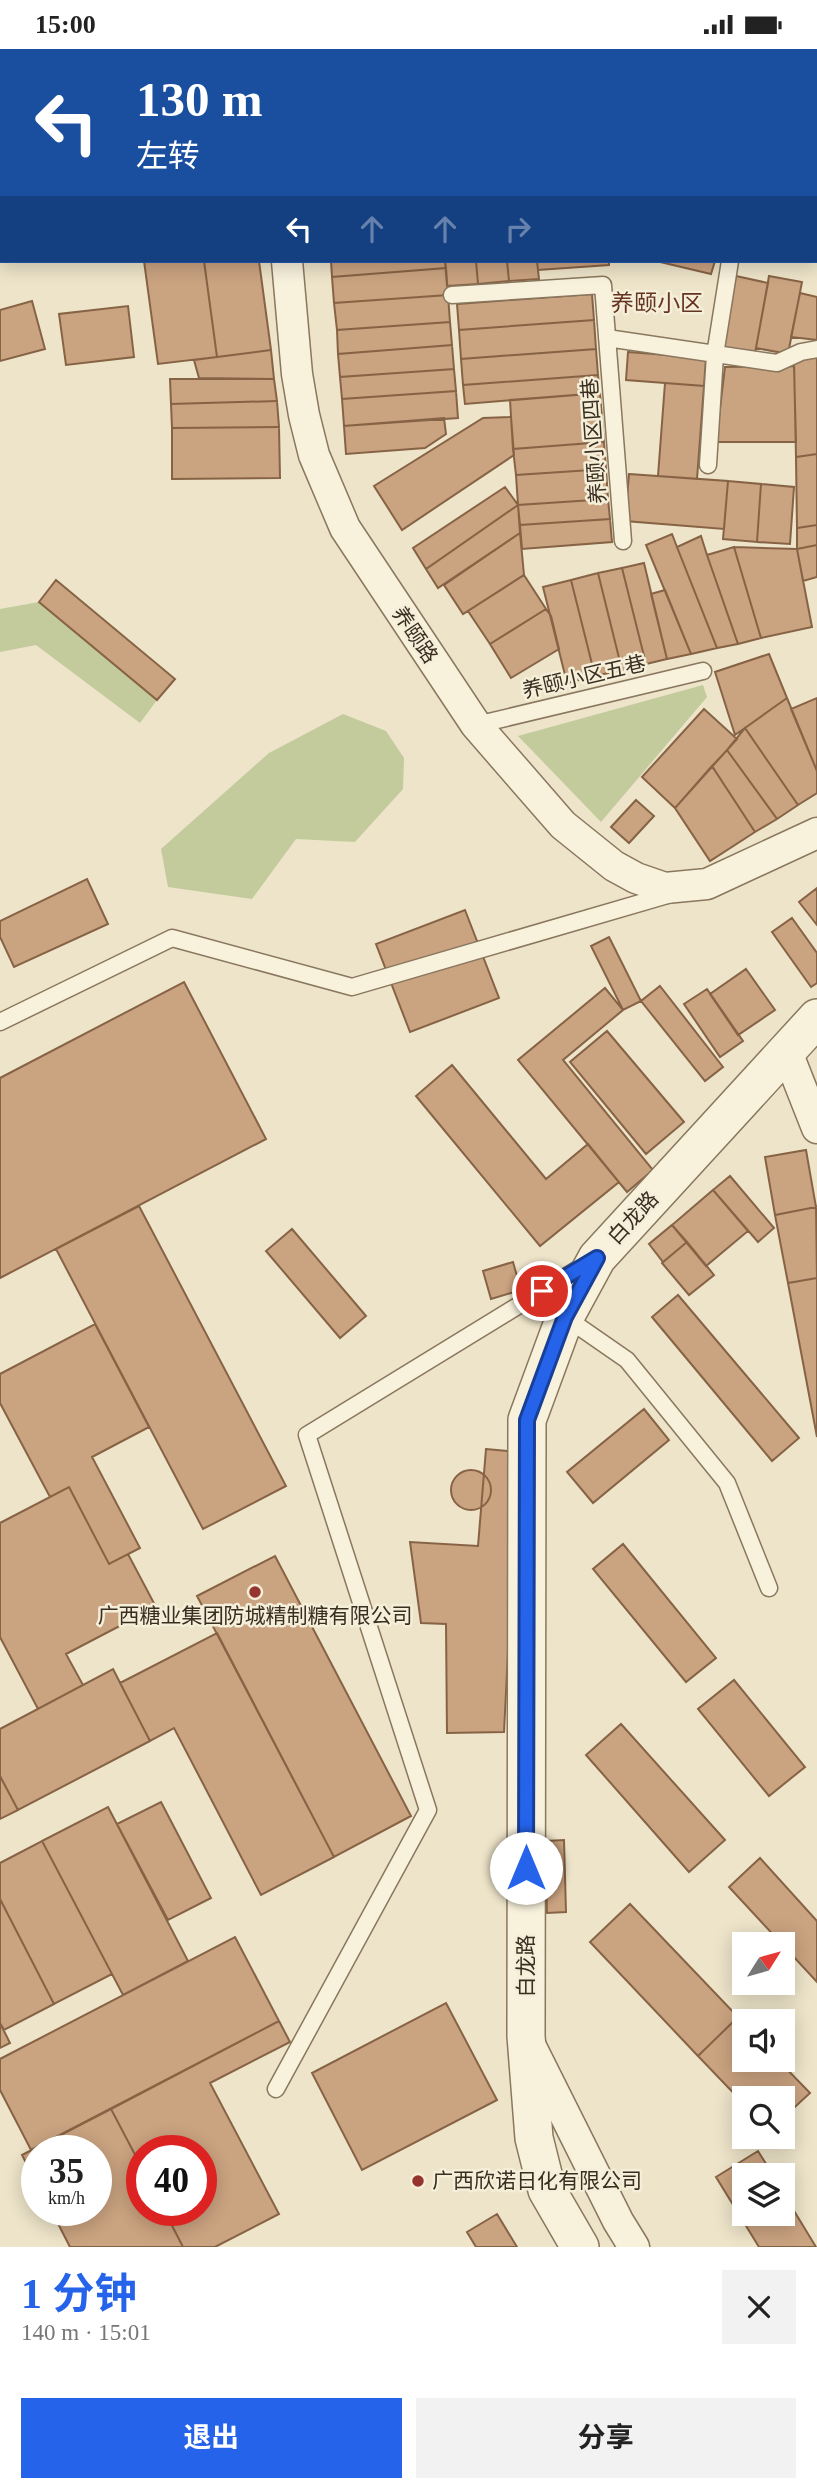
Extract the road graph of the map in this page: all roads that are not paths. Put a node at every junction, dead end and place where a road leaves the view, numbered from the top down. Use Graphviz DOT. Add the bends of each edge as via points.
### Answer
graph roads {
  1 [pos="287,263"];
  2 [pos="730,263"];
  3 [pos="452,295"];
  4 [pos="607,338"];
  5 [pos="817,349"];
  6 [pos="715,355"];
  7 [pos="708,464"];
  8 [pos="623,541"];
  9 [pos="703,671"];
  10 [pos="476,725"];
  11 [pos="817,833"];
  12 [pos="707,884"];
  13 [pos="817,1018"];
  14 [pos="0,1022"];
  15 [pos="788,1052"];
  16 [pos="817,1128"];
  17 [pos="597,1258"];
  18 [pos="565,1317"];
  19 [pos="769,1588"];
  20 [pos="526,2036"];
  21 [pos="276,2089"];
  22 [pos="580,2247"];
  23 [pos="634,2247"];
  1 -- 10 [label="street, 养颐路" via="304,415 328,492 345,529"];
  2 -- 6 [label="lane"];
  3 -- 4 [label="lane, 养颐小区四巷" via="603,285"];
  4 -- 6 [label="lane"];
  4 -- 8 [label="lane, 养颐小区四巷"];
  5 -- 6 [label="lane" via="777,363"];
  6 -- 7 [label="lane"];
  9 -- 10 [label="lane, 养颐小区五巷"];
  10 -- 12 [label="street, 养颐路" via="563,825 614,866 665,888"];
  11 -- 12 [label="street, 养颐路"];
  12 -- 14 [label="lane" via="352,987 172,938"];
  13 -- 15 [label="street, 白龙路"];
  15 -- 16 [label="street"];
  15 -- 17 [label="street, 白龙路"];
  17 -- 18 [label="street, 白龙路"];
  17 -- 21 [label="lane" via="307,1435 428,1810"];
  18 -- 19 [label="lane" via="627,1360 727,1483"];
  18 -- 20 [label="street, 白龙路" via="527,1420"];
  20 -- 22 [label="street, 白龙路" via="534,2138 547,2190"];
  20 -- 23 [label="street"];
}
